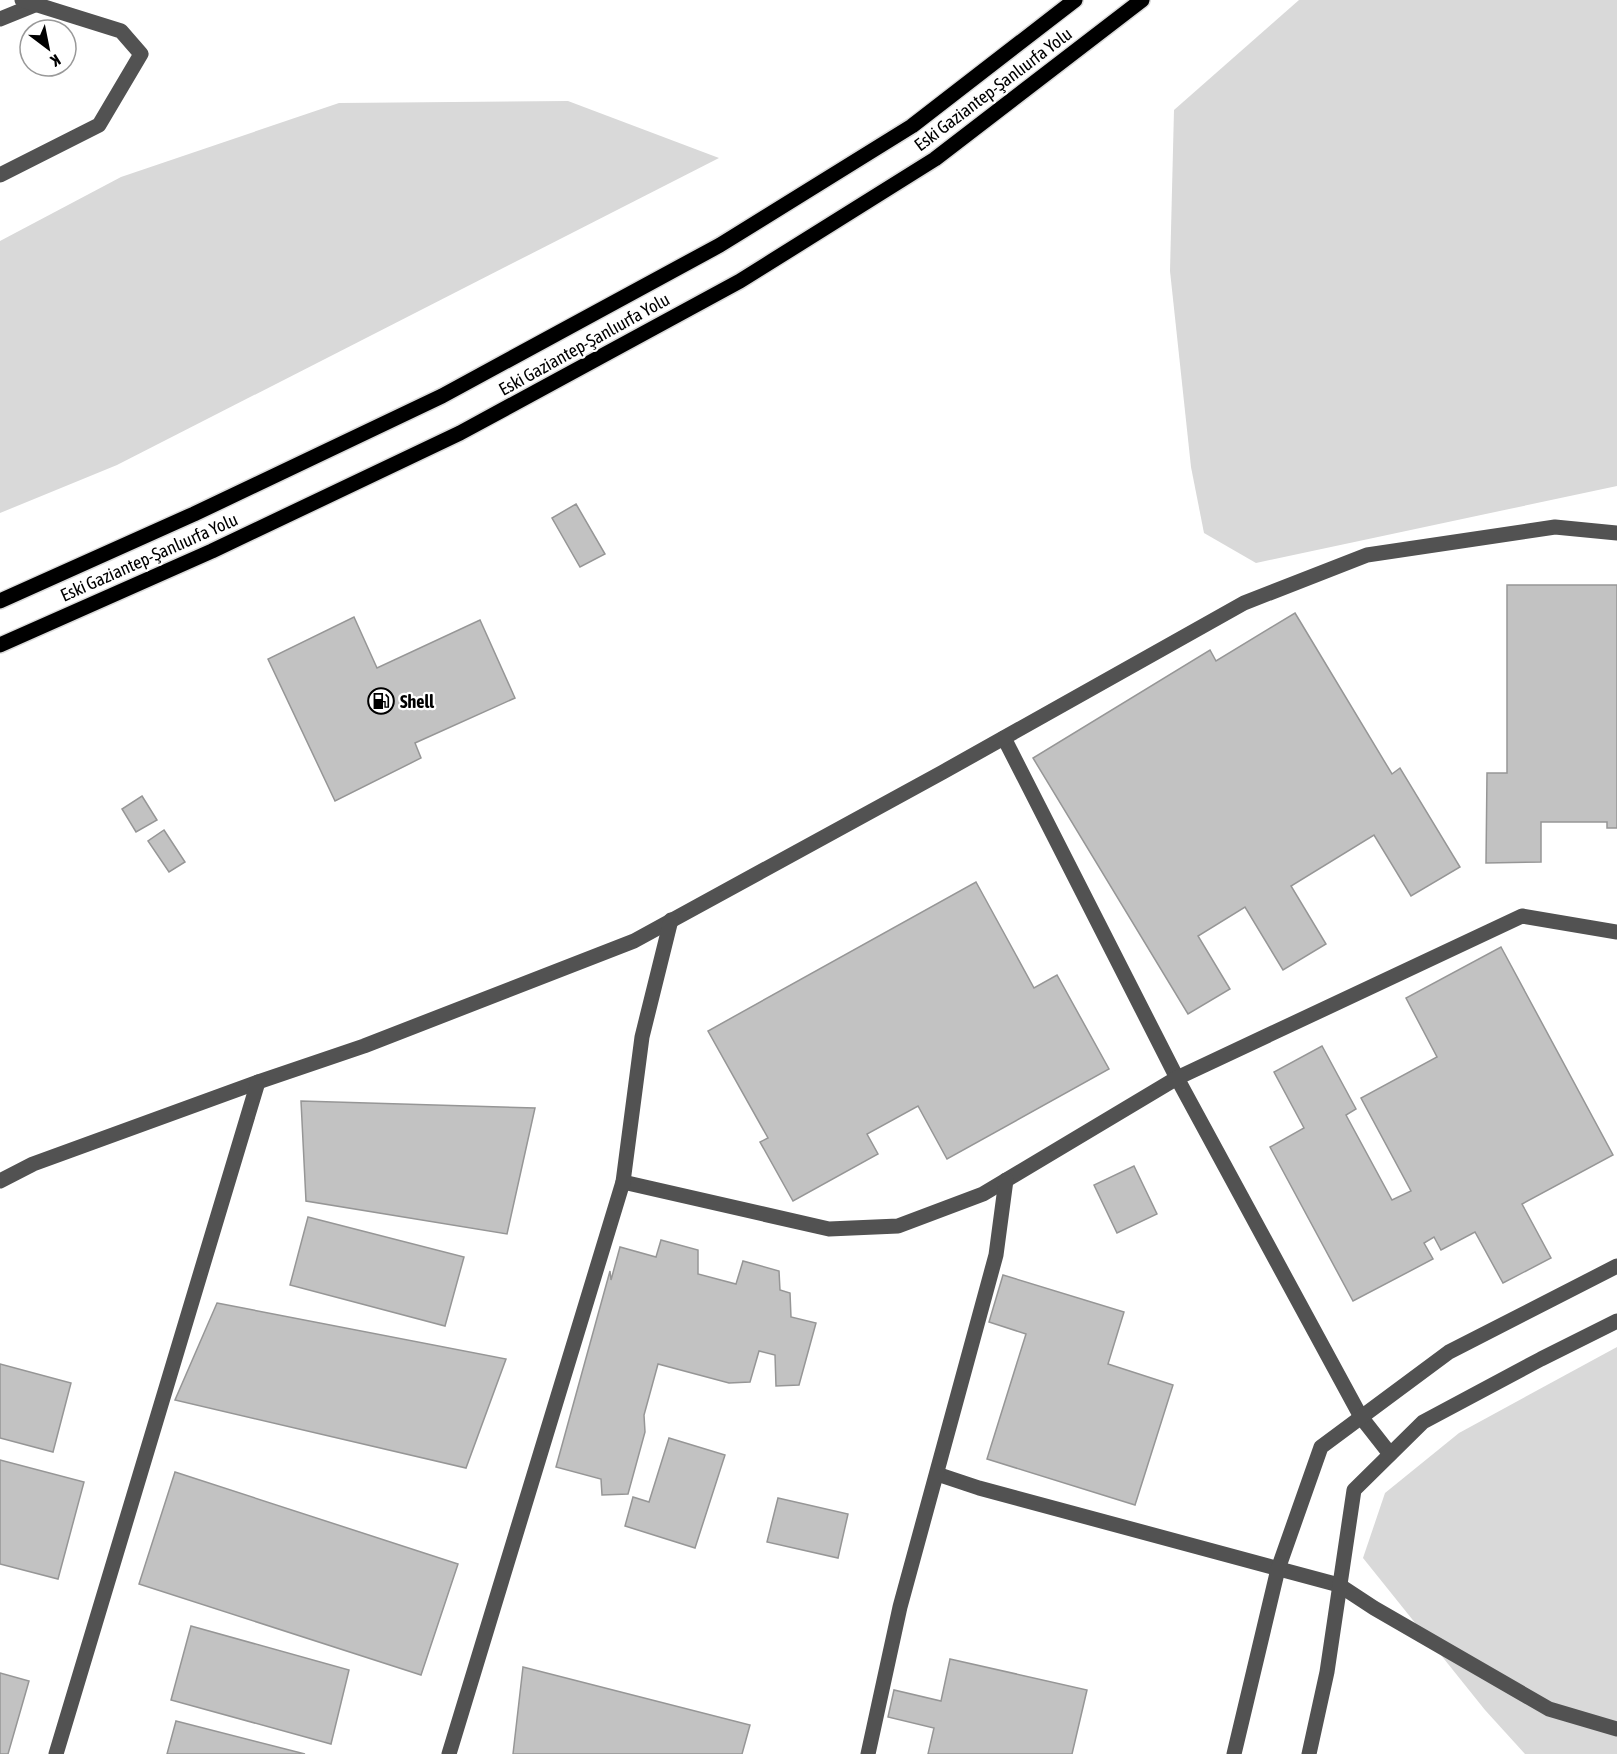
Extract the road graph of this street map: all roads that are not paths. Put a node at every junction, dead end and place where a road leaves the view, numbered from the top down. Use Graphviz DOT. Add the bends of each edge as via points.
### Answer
graph roads {
  1 [pos="1075,0"];
  2 [pos="1142,0"];
  3 [pos="29,2"];
  4 [pos="0,19"];
  5 [pos="0,176"];
  6 [pos="1617,533"];
  7 [pos="0,601"];
  8 [pos="0,645"];
  9 [pos="1004,738"];
  10 [pos="671,920"];
  11 [pos="1617,932"];
  12 [pos="1177,1078"];
  13 [pos="258,1082"];
  14 [pos="1006,1180"];
  15 [pos="0,1181"];
  16 [pos="622,1182"];
  17 [pos="1617,1266"];
  18 [pos="1617,1321"];
  19 [pos="1361,1417"];
  20 [pos="1390,1454"];
  21 [pos="937,1474"];
  22 [pos="1278,1569"];
  23 [pos="1339,1585"];
  24 [pos="1617,1729"];
  25 [pos="56,1754"];
  26 [pos="449,1754"];
  27 [pos="868,1754"];
  28 [pos="1234,1754"];
  29 [pos="1309,1754"];
  1 -- 7 [label="main road, Eski Gaziantep-Şanlıurfa Yolu" via="912,126 720,245 442,396"];
  2 -- 8 [label="main road, Eski Gaziantep-Şanlıurfa Yolu" via="935,159 740,281 460,433 212,551"];
  3 -- 4 [label="street"];
  3 -- 5 [label="street" via="121,31 141,54 99,124"];
  6 -- 9 [label="street" via="1555,527 1367,555 1245,603"];
  9 -- 10 [label="street"];
  9 -- 12 [label="street"];
  10 -- 13 [label="street" via="634,941 591,958 364,1046"];
  10 -- 16 [label="street" via="642,1037"];
  11 -- 12 [label="street" via="1522,916"];
  12 -- 14 [label="street"];
  12 -- 19 [label="street"];
  13 -- 15 [label="street" via="33,1164"];
  13 -- 25 [label="street"];
  14 -- 16 [label="street" via="983,1194 898,1226 829,1229"];
  14 -- 21 [label="street" via="996,1254"];
  16 -- 26 [label="street"];
  17 -- 19 [label="street" via="1449,1352"];
  18 -- 20 [label="street" via="1423,1422"];
  19 -- 20 [label="street"];
  19 -- 22 [label="street" via="1321,1447"];
  20 -- 23 [label="street" via="1354,1490"];
  21 -- 22 [label="street"];
  21 -- 27 [label="street" via="900,1607"];
  22 -- 23 [label="street"];
  22 -- 28 [label="street"];
  23 -- 24 [label="street" via="1549,1709"];
  23 -- 29 [label="street" via="1327,1672"];
}
